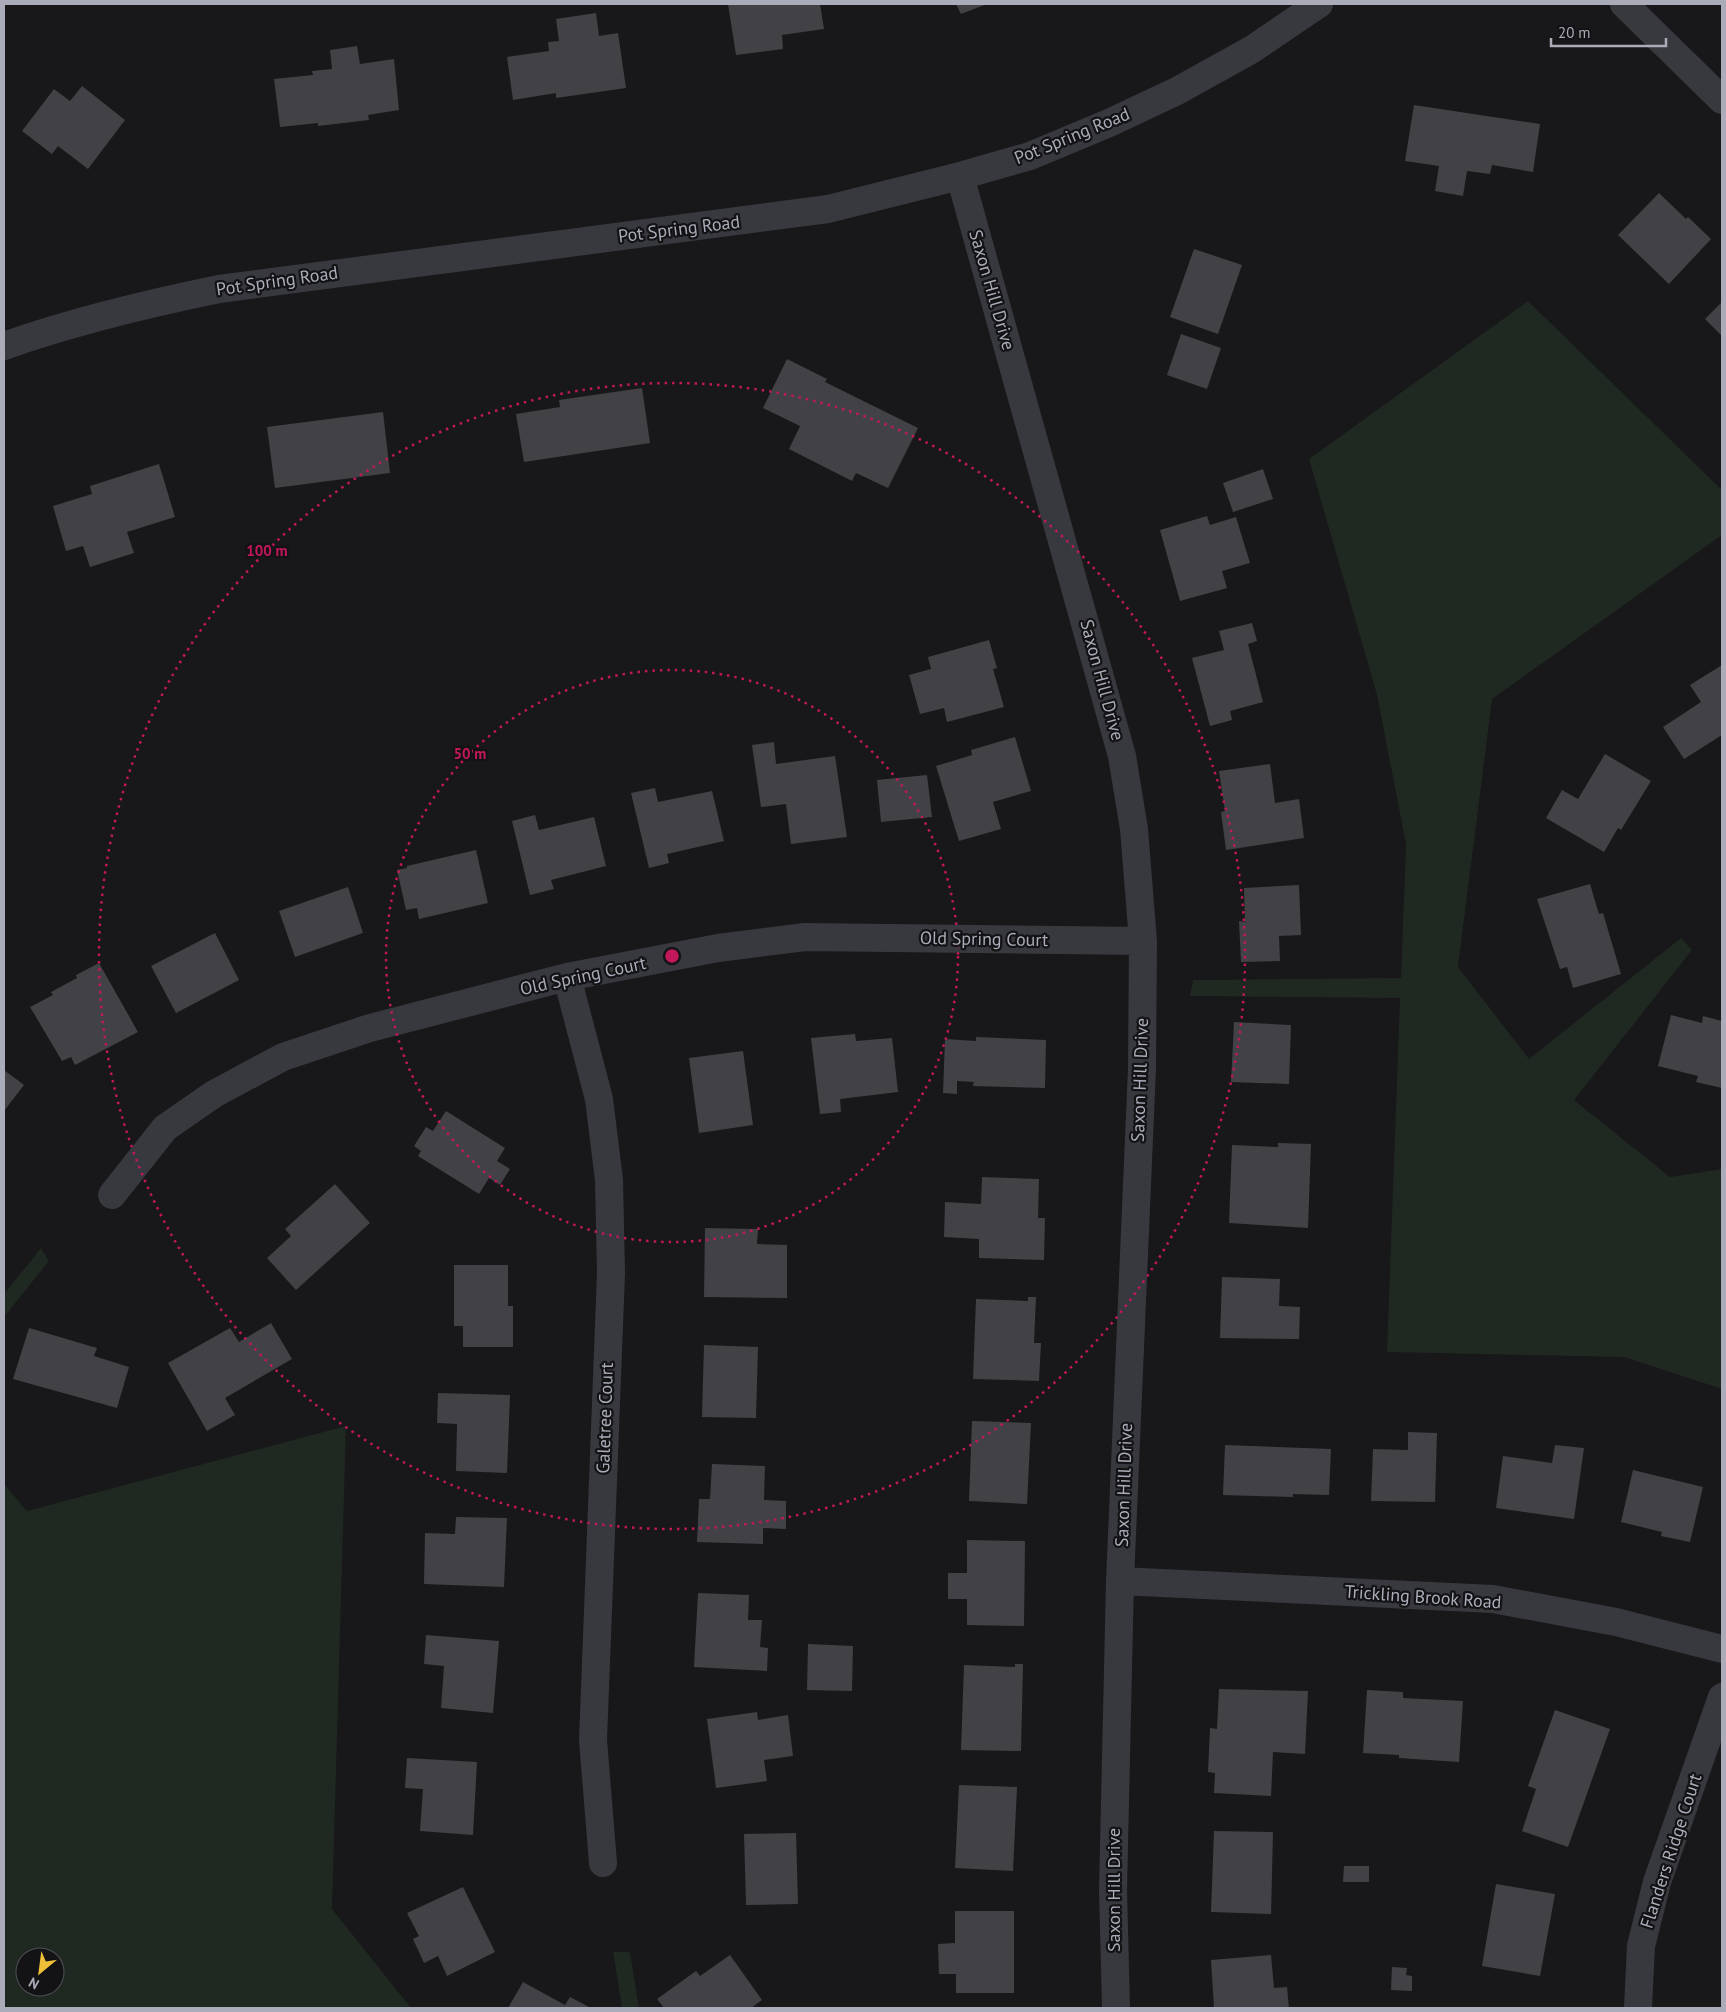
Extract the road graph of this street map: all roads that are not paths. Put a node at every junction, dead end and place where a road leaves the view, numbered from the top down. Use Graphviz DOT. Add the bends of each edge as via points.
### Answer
graph roads {
  1 [pos="1320,4"];
  2 [pos="1624,4"];
  3 [pos="1722,100"];
  4 [pos="960,176"];
  5 [pos="4,346"];
  6 [pos="1143,941"];
  7 [pos="567,977"];
  8 [pos="112,1195"];
  9 [pos="1120,1581"];
  10 [pos="1722,1649"];
  11 [pos="1722,1697"];
  12 [pos="604,1863"];
  13 [pos="1116,2008"];
  14 [pos="1638,2008"];
  1 -- 4 [label="street, Pot Spring Road" via="1252,50 1177,91 1030,156"];
  2 -- 3 [label="street"];
  4 -- 5 [label="street, Pot Spring Road" via="828,209 219,289 139,305"];
  4 -- 6 [label="street, Saxon Hill Drive" via="1122,756 1134,829"];
  6 -- 7 [label="street, Old Spring Court" via="805,937 718,948"];
  6 -- 9 [label="street, Saxon Hill Drive" via="1142,1068"];
  7 -- 8 [label="street, Old Spring Court" via="370,1028 283,1057 214,1094 165,1128"];
  7 -- 12 [label="street, Galetree Court" via="599,1099 609,1180 610,1273 593,1740"];
  9 -- 10 [label="street, Trickling Brook Road" via="1493,1599 1616,1622"];
  9 -- 13 [label="street, Saxon Hill Drive" via="1113,1890"];
  11 -- 14 [label="street, Flanders Ridge Court" via="1657,1882 1641,1946"];
}
